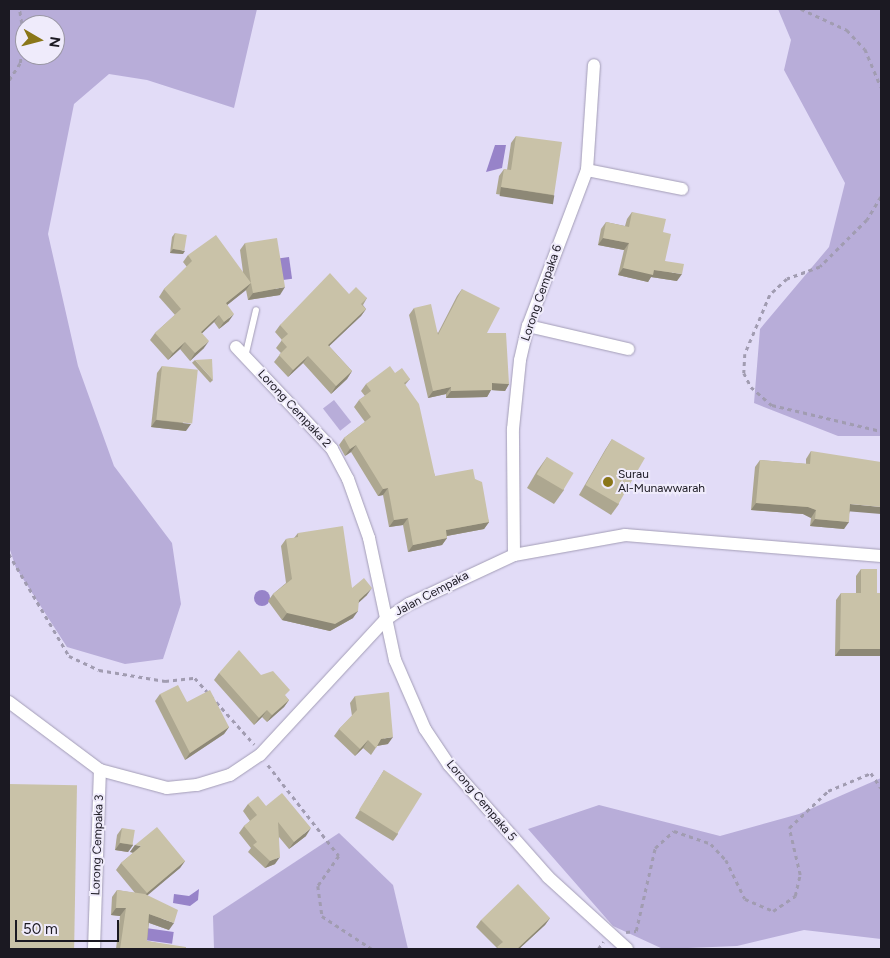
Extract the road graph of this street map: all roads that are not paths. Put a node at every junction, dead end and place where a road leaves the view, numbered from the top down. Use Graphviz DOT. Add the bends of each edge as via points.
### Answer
graph roads {
  1 [pos="594,65"];
  2 [pos="587,170"];
  3 [pos="682,189"];
  4 [pos="256,310"];
  5 [pos="528,326"];
  6 [pos="236,347"];
  7 [pos="628,349"];
  8 [pos="245,357"];
  9 [pos="514,555"];
  10 [pos="881,556"];
  11 [pos="385,620"];
  12 [pos="9,702"];
  13 [pos="100,770"];
  14 [pos="94,949"];
  15 [pos="627,949"];
  1 -- 2 [label="street, Lorong Cempaka 6"];
  2 -- 3 [label="street"];
  2 -- 5 [label="street, Lorong Cempaka 6"];
  4 -- 8 [label="lane"];
  5 -- 7 [label="street"];
  5 -- 9 [label="street, Lorong Cempaka 6" via="513,429"];
  6 -- 8 [label="street, Lorong Cempaka 2"];
  8 -- 11 [label="street, Lorong Cempaka 2" via="332,449 348,479 369,538"];
  9 -- 10 [label="street, Jalan Cempaka" via="625,535"];
  9 -- 11 [label="street, Jalan Cempaka" via="409,604"];
  11 -- 13 [label="street, Jalan Cempaka" via="260,755 230,775 167,788"];
  11 -- 15 [label="street, Lorong Cempaka 5" via="409,698 449,765 548,877"];
  12 -- 13 [label="street, Jalan Cempaka"];
  13 -- 14 [label="street, Lorong Cempaka 3"];
}
